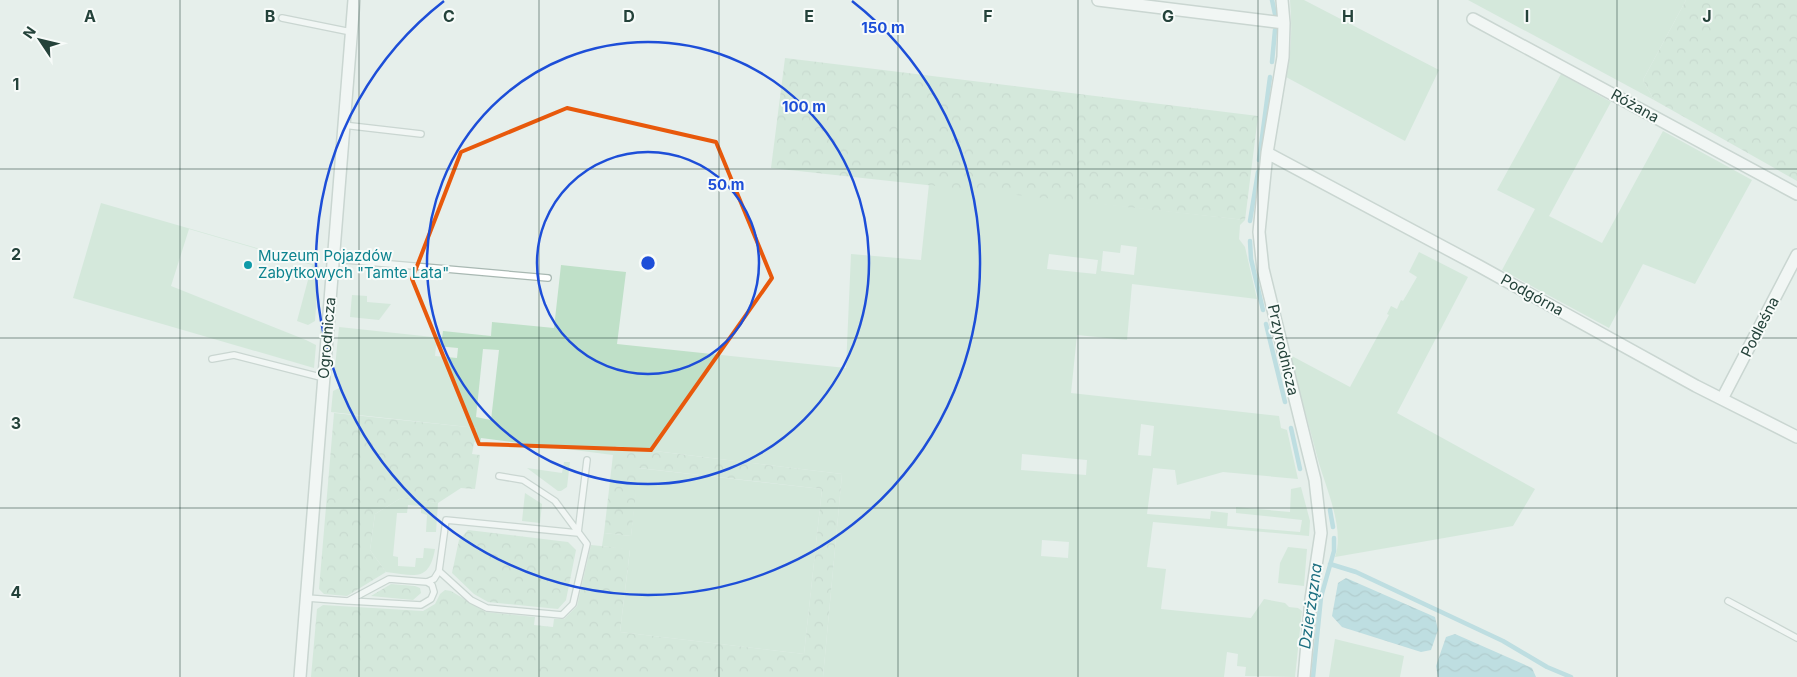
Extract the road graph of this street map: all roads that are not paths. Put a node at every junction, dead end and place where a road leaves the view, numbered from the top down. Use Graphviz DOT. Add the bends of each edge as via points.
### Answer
graph roads {
  1 [pos="354,0"];
  2 [pos="1098,0"];
  3 [pos="1282,0"];
  4 [pos="282,18"];
  5 [pos="1473,18"];
  6 [pos="1284,23"];
  7 [pos="351,32"];
  8 [pos="343,125"];
  9 [pos="421,134"];
  10 [pos="1267,153"];
  11 [pos="1797,194"];
  12 [pos="1797,254"];
  13 [pos="334,259"];
  14 [pos="548,278"];
  15 [pos="212,358"];
  16 [pos="324,378"];
  17 [pos="1722,399"];
  18 [pos="1797,437"];
  19 [pos="588,460"];
  20 [pos="499,476"];
  21 [pos="578,533"];
  22 [pos="439,571"];
  23 [pos="427,582"];
  24 [pos="307,598"];
  25 [pos="348,601"];
  26 [pos="1728,601"];
  27 [pos="1797,638"];
  28 [pos="300,677"];
  29 [pos="1304,677"];
  1 -- 7 [label="street, Ogrodnicza"];
  2 -- 6 [label="street"];
  3 -- 6 [label="street, Przyrodnicza"];
  4 -- 7 [label="lane"];
  5 -- 11 [label="street, Różana"];
  6 -- 10 [label="street, Przyrodnicza" via="1283,57"];
  7 -- 8 [label="street, Ogrodnicza"];
  8 -- 9 [label="lane"];
  8 -- 13 [label="street, Ogrodnicza"];
  10 -- 17 [label="street, Podgórna"];
  10 -- 29 [label="street, Przyrodnicza" via="1259,232 1263,269 1315,480 1321,533"];
  12 -- 17 [label="street, Podleśna"];
  13 -- 14 [label="lane"];
  13 -- 16 [label="street, Ogrodnicza"];
  15 -- 16 [label="lane" via="234,355"];
  16 -- 24 [label="street, Ogrodnicza"];
  17 -- 18 [label="street, Podgórna"];
  19 -- 21 [label="lane"];
  20 -- 21 [label="lane" via="523,480 556,501"];
  21 -- 22 [label="lane" via="446,520"];
  21 -- 22 [label="lane" via="587,544 573,604 562,615 487,608 471,600"];
  22 -- 23 [label="lane"];
  23 -- 25 [label="lane" via="389,580"];
  23 -- 25 [label="lane" via="434,592 431,599 421,605"];
  24 -- 25 [label="lane"];
  24 -- 28 [label="street, Ogrodnicza"];
  26 -- 27 [label="lane"];
}
